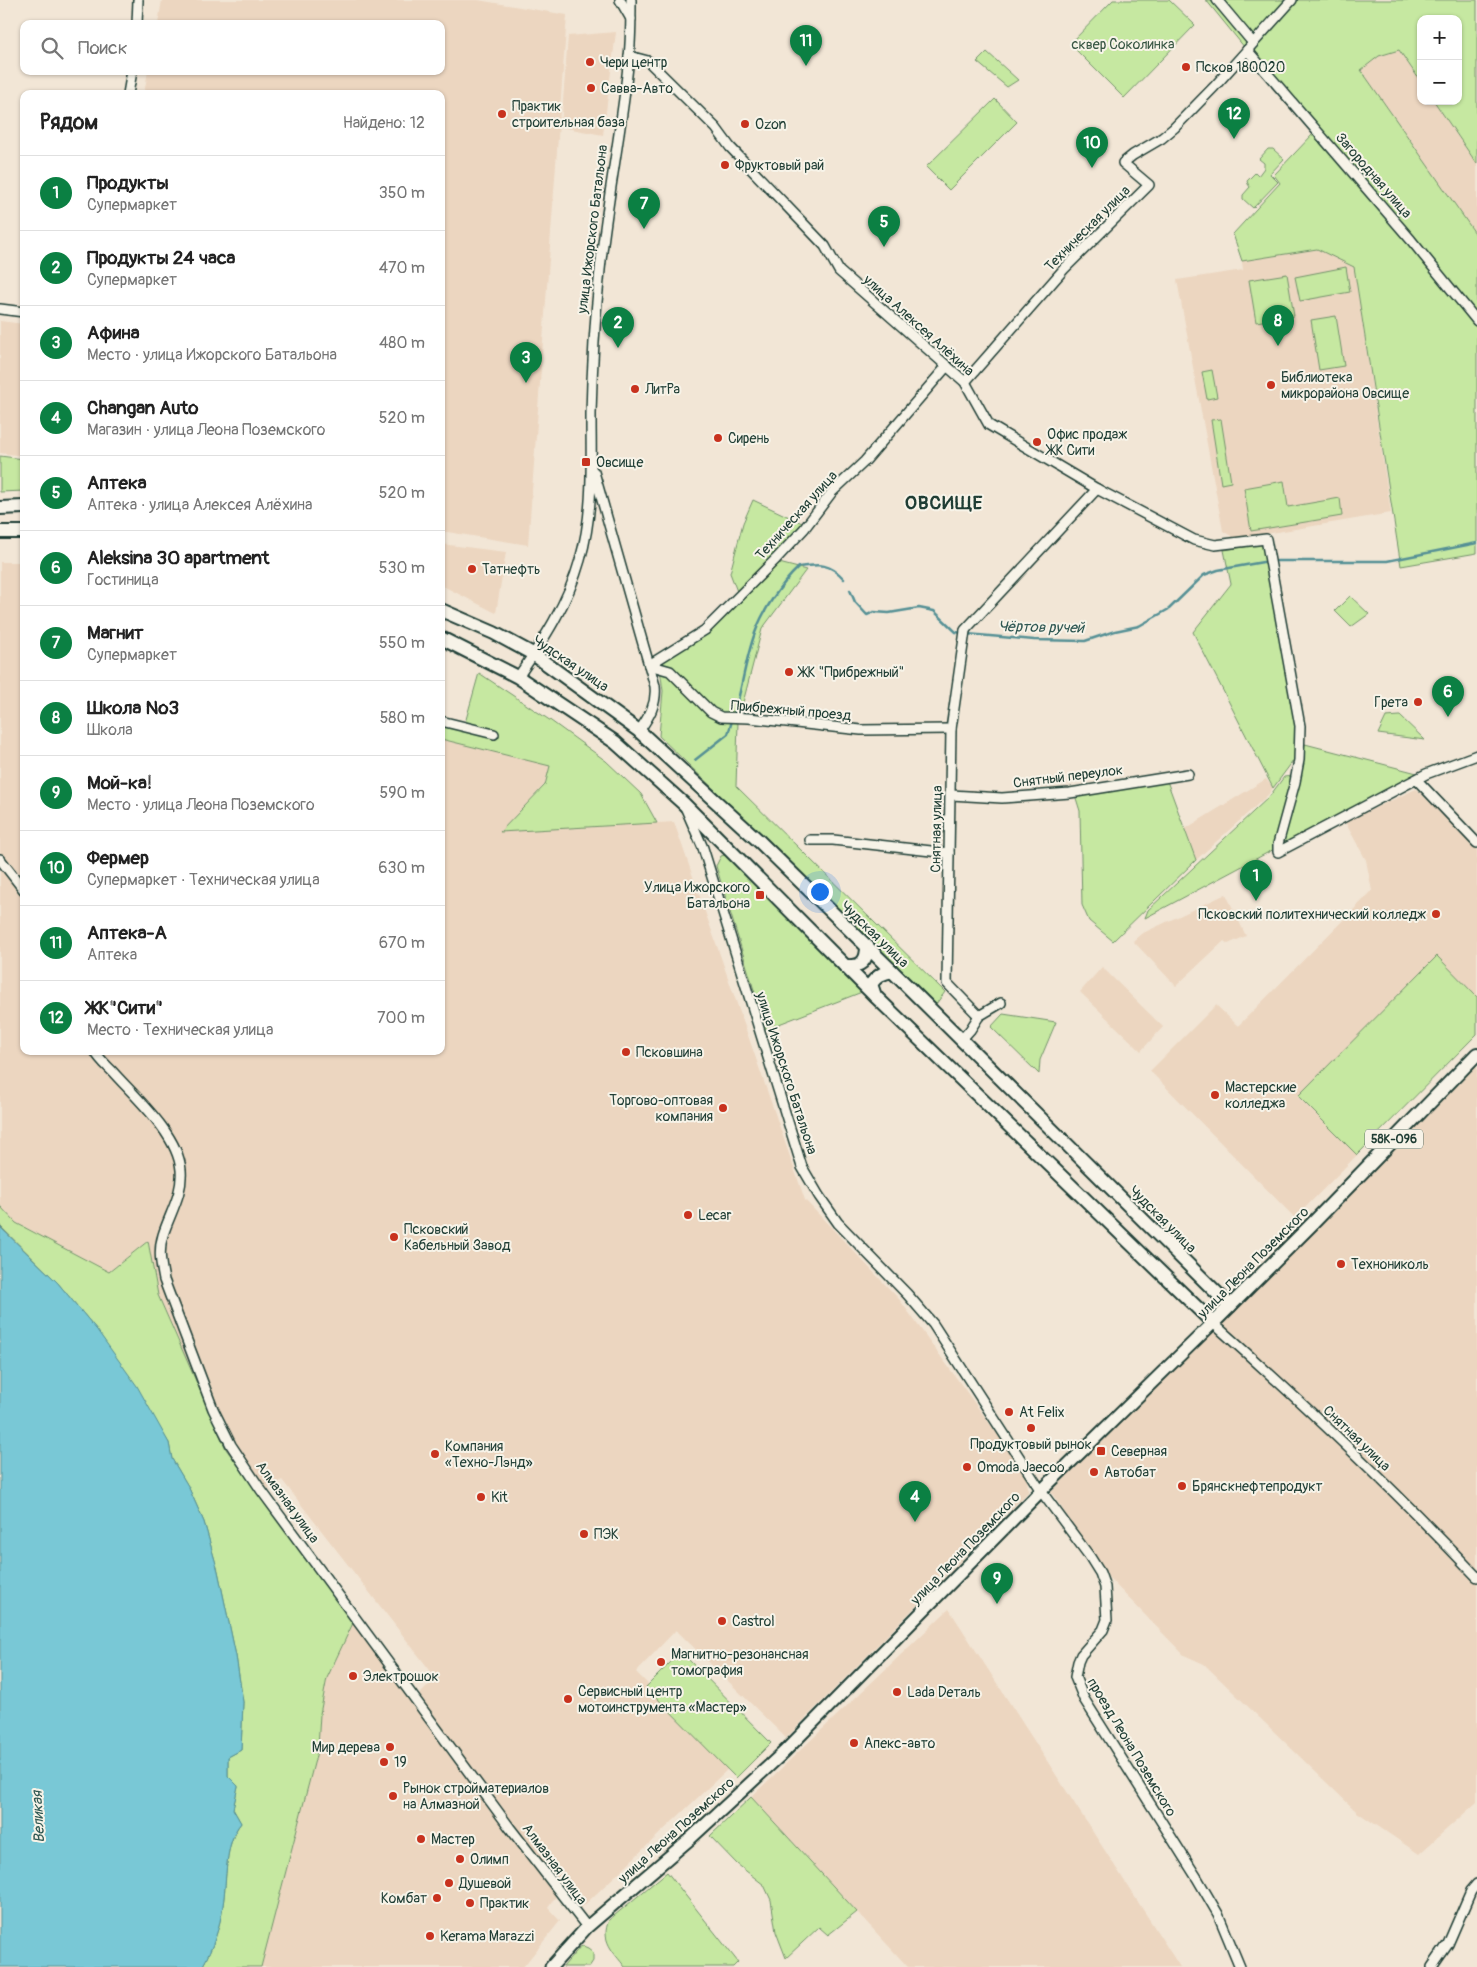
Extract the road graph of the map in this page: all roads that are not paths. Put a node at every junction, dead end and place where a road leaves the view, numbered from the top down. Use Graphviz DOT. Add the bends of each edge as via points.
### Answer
graph roads {
  1 [pos="138,0"];
  2 [pos="620,0"];
  3 [pos="632,0"];
  4 [pos="1217,0"];
  5 [pos="1292,0"];
  6 [pos="137,20"];
  7 [pos="631,20"];
  8 [pos="1250,46"];
  9 [pos="630,56"];
  10 [pos="131,75"];
  11 [pos="129,90"];
  12 [pos="0,309"];
  13 [pos="20,312"];
  14 [pos="1477,320"];
  15 [pos="947,366"];
  16 [pos="965,382"];
  17 [pos="592,463"];
  18 [pos="1098,489"];
  19 [pos="0,508"];
  20 [pos="20,508"];
  21 [pos="0,532"];
  22 [pos="20,532"];
  23 [pos="445,612"];
  24 [pos="445,640"];
  25 [pos="534,654"];
  26 [pos="649,665"];
  27 [pos="518,676"];
  28 [pos="445,722"];
  29 [pos="950,729"];
  30 [pos="640,731"];
  31 [pos="494,734"];
  32 [pos="1477,755"];
  33 [pos="1188,774"];
  34 [pos="1418,780"];
  35 [pos="951,795"];
  36 [pos="684,804"];
  37 [pos="810,840"];
  38 [pos="1477,843"];
  39 [pos="950,853"];
  40 [pos="0,859"];
  41 [pos="20,885"];
  42 [pos="866,946"];
  43 [pos="845,966"];
  44 [pos="892,971"];
  45 [pos="875,996"];
  46 [pos="1001,1003"];
  47 [pos="980,1016"];
  48 [pos="961,1040"];
  49 [pos="1477,1054"];
  50 [pos="98,1055"];
  51 [pos="1230,1306"];
  52 [pos="1213,1323"];
  53 [pos="1042,1491"];
  54 [pos="1477,1577"];
  55 [pos="1477,1884"];
  56 [pos="587,1927"];
  57 [pos="551,1967"];
  58 [pos="1240,1967"];
  59 [pos="1432,1967"];
  1 -- 6 [label="street"];
  2 -- 7 [label="street"];
  3 -- 7 [label="street, улица Ижорского Батальона"];
  4 -- 8 [label="street, Загородная улица"];
  5 -- 8 [label="street"];
  7 -- 9 [label="street, улица Ижорского Батальона"];
  8 -- 14 [label="street, Загородная улица"];
  8 -- 16 [label="street, Техническая улица" via="1174,128 1123,163 1149,185 1064,269"];
  9 -- 15 [label="street, улица Алексея Алёхина" via="648,61 716,128 730,147 825,246 839,271"];
  9 -- 17 [label="street, улица Ижорского Батальона" via="598,280"];
  10 -- 11 [label="street"];
  12 -- 13 [label="street"];
  15 -- 16 [label="street, улица Алексея Алёхина"];
  15 -- 26 [label="street, Техническая улица" via="865,461 832,492 776,559 705,630"];
  16 -- 18 [label="street, улица Алексея Алёхина" via="989,425"];
  17 -- 25 [label="street, улица Ижорского Батальона" via="588,526 580,560 564,600"];
  17 -- 26 [label="street, улица Ижорского Батальона"];
  18 -- 29 [label="street, Снятная улица" via="965,630"];
  18 -- 34 [label="street, улица Алексея Алёхина" via="1194,540 1214,545 1266,539 1300,726 1296,775 1278,852"];
  19 -- 20 [label="highway"];
  21 -- 22 [label="highway"];
  23 -- 25 [label="highway, Чудская улица"];
  24 -- 27 [label="highway"];
  25 -- 27 [label="street, улица Ижорского Батальона"];
  25 -- 30 [label="highway, Чудская улица"];
  26 -- 29 [label="street, Прибрежный проезд" via="670,671 711,712 721,717 861,730"];
  26 -- 30 [label="street, улица Ижорского Батальона" via="656,696 649,718"];
  27 -- 36 [label="highway" via="615,742"];
  28 -- 31 [label="street"];
  29 -- 35 [label="street, Снятная улица"];
  30 -- 42 [label="highway, Чудская улица"];
  32 -- 34 [label="street"];
  33 -- 35 [label="street, Снятный переулок" via="1070,793 1002,798"];
  34 -- 38 [label="street"];
  35 -- 39 [label="street, Снятная улица"];
  36 -- 43 [label="highway"];
  36 -- 53 [label="street, улица Ижорского Батальона" via="703,848 802,1167 838,1223 932,1324"];
  37 -- 39 [label="street"];
  39 -- 47 [label="street, Снятная улица" via="948,983"];
  40 -- 41 [label="street"];
  42 -- 43 [label="highway" via="867,956 862,963"];
  42 -- 44 [label="highway, Чудская улица"];
  43 -- 45 [label="highway"];
  44 -- 45 [label="highway" via="883,973 871,984"];
  44 -- 48 [label="highway, Чудская улица"];
  45 -- 52 [label="highway"];
  46 -- 47 [label="street"];
  47 -- 48 [label="street"];
  48 -- 51 [label="highway, Чудская улица"];
  49 -- 51 [label="highway, улица Леона Поземского / 58К-096"];
  50 -- 56 [label="street, Алмазная улица" via="175,1147 181,1169 180,1191 163,1235 160,1262 213,1409 231,1445 510,1828"];
  51 -- 52 [label="highway, улица Леона Поземского / 58К-096"];
  52 -- 53 [label="main road, улица Леона Поземского"];
  52 -- 54 [label="street, Снятная улица" via="1285,1387"];
  53 -- 56 [label="main road, улица Леона Поземского" via="784,1752 691,1838"];
  53 -- 58 [label="street, проезд Леона Поземского" via="1093,1560 1105,1587 1107,1620 1103,1630 1081,1655 1075,1671 1076,1684 1218,1914"];
  55 -- 59 [label="street" via="1448,1944"];
  56 -- 57 [label="main road, улица Леона Поземского"];
}
